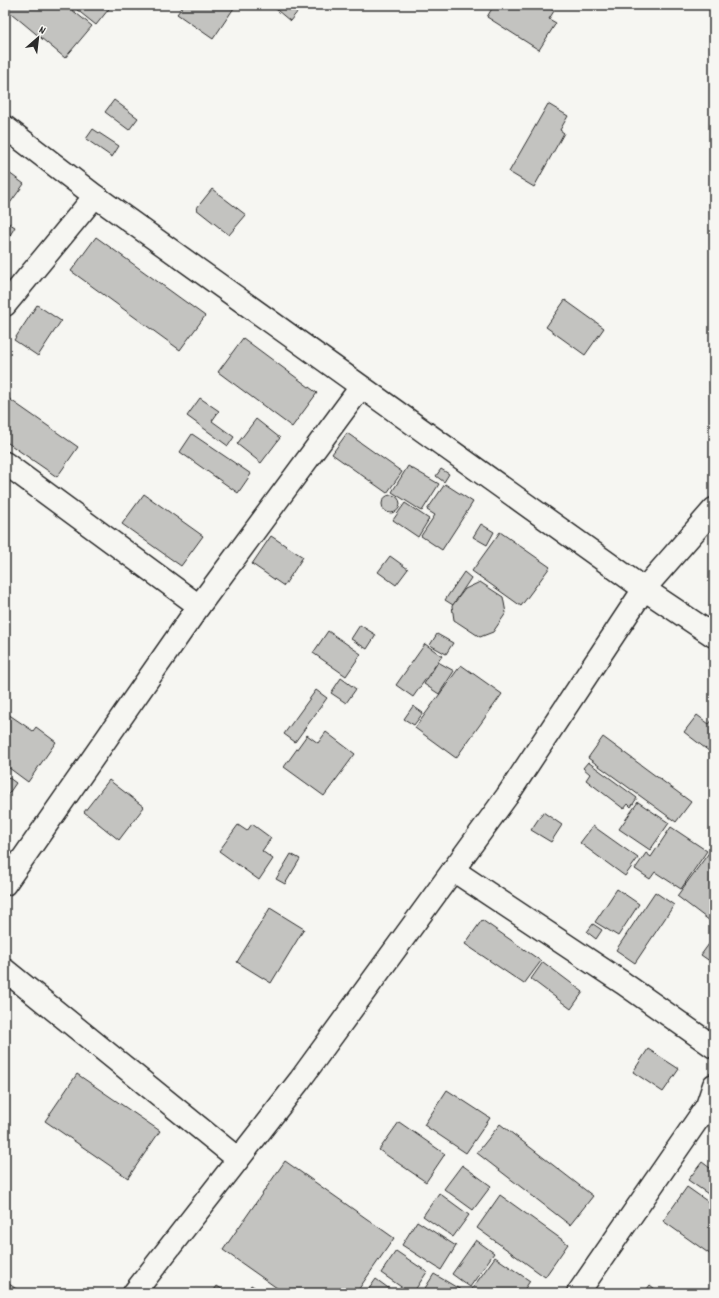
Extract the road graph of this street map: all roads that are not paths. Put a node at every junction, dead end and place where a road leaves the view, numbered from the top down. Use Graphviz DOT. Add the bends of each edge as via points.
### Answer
graph roads {
  1 [pos="5,127"];
  2 [pos="95,196"];
  3 [pos="5,305"];
  4 [pos="361,387"];
  5 [pos="5,463"];
  6 [pos="714,509"];
  7 [pos="644,589"];
  8 [pos="199,606"];
  9 [pos="714,636"];
  10 [pos="453,870"];
  11 [pos="5,884"];
  12 [pos="5,970"];
  13 [pos="714,1047"];
  14 [pos="714,1085"];
  15 [pos="238,1159"];
  16 [pos="134,1293"];
  17 [pos="578,1293"];
  1 -- 2 [label="street"];
  2 -- 3 [label="street"];
  2 -- 4 [label="street"];
  4 -- 7 [label="street"];
  4 -- 8 [label="street"];
  5 -- 8 [label="street"];
  6 -- 7 [label="street"];
  7 -- 9 [label="street"];
  7 -- 10 [label="street" via="507,796"];
  8 -- 11 [label="street"];
  10 -- 13 [label="street"];
  10 -- 15 [label="street" via="305,1073"];
  12 -- 15 [label="street"];
  14 -- 17 [label="street" via="707,1106"];
  15 -- 16 [label="street"];
}
